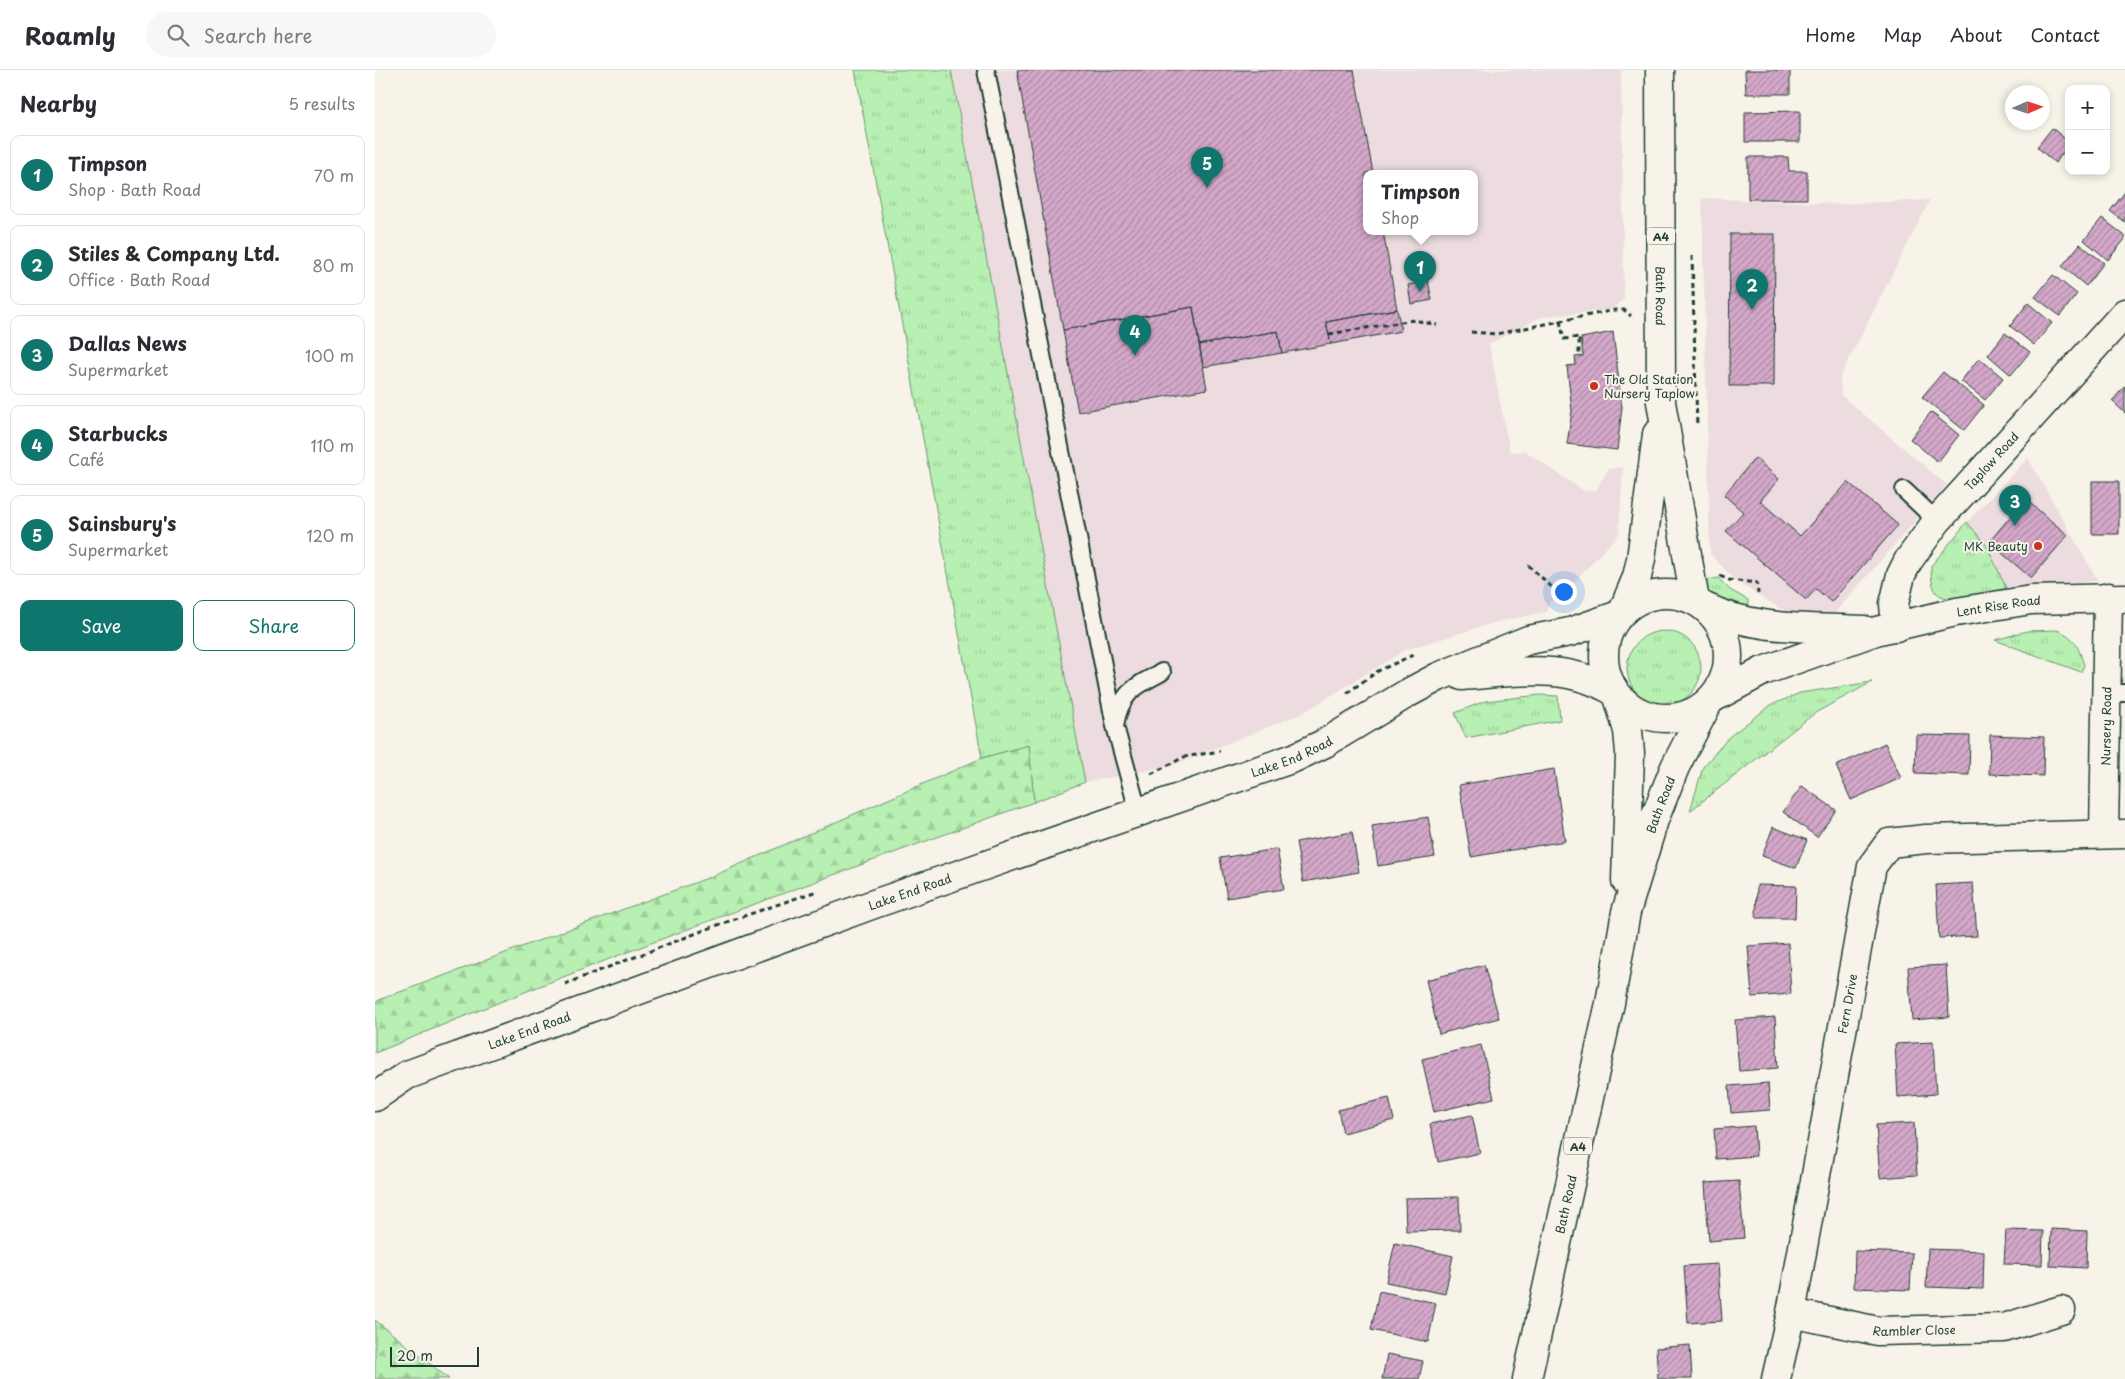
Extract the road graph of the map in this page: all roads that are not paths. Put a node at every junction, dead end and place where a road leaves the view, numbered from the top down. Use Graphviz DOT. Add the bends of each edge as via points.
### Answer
graph roads {
  1 [pos="986,70"];
  2 [pos="1661,70"];
  3 [pos="2125,313"];
  4 [pos="1661,402"];
  5 [pos="1904,490"];
  6 [pos="1937,521"];
  7 [pos="2117,598"];
  8 [pos="1700,604"];
  9 [pos="1621,613"];
  10 [pos="1886,629"];
  11 [pos="1162,672"];
  12 [pos="1439,677"];
  13 [pos="2116,693"];
  14 [pos="1617,695"];
  15 [pos="1711,701"];
  16 [pos="1115,726"];
  17 [pos="1138,811"];
  18 [pos="2115,834"];
  19 [pos="1626,912"];
  20 [pos="375,1097"];
  21 [pos="1791,1314"];
  22 [pos="2047,1324"];
  23 [pos="1527,1379"];
  24 [pos="1776,1379"];
  1 -- 16 [label="lane"];
  2 -- 4 [label="main road, Bath Road / A4"];
  3 -- 6 [label="main road, Taplow Road"];
  4 -- 8 [label="main road, Bath Road / A4" via="1680,522"];
  4 -- 9 [label="main road, Bath Road / A4" via="1641,559 1637,577"];
  5 -- 6 [label="lane"];
  6 -- 10 [label="main road, Taplow Road" via="1908,560"];
  7 -- 10 [label="main road, Lent Rise Road" via="2031,600 1956,612"];
  7 -- 13 [label="main road, Nursery Road"];
  8 -- 9 [label="main road" via="1677,594 1659,594 1640,599"];
  8 -- 10 [label="main road, Lent Rise Road" via="1737,620 1760,624"];
  8 -- 15 [label="main road" via="1716,619 1728,648 1729,664 1724,681"];
  9 -- 12 [label="main road, Lake End Road" via="1570,632 1529,640"];
  9 -- 14 [label="main road" via="1608,633 1604,652 1606,674"];
  10 -- 15 [label="main road, Lent Rise Road" via="1763,671"];
  11 -- 16 [label="lane" via="1125,696"];
  12 -- 14 [label="main road, Lake End Road" via="1556,671 1588,678"];
  12 -- 17 [label="main road, Lake End Road" via="1294,758"];
  13 -- 18 [label="main road, Nursery Road"];
  14 -- 15 [label="main road" via="1627,706 1662,719 1680,718"];
  14 -- 19 [label="main road, Bath Road / A4" via="1628,732 1630,753"];
  15 -- 19 [label="main road, Bath Road / A4" via="1675,767 1654,820"];
  16 -- 17 [label="lane"];
  17 -- 20 [label="main road, Lake End Road" via="873,904 407,1075"];
  18 -- 21 [label="main road, Fern Drive" via="1889,843 1872,866"];
  19 -- 23 [label="main road, Bath Road / A4" via="1610,1003"];
  21 -- 22 [label="main road, Rambler Close" via="1878,1331"];
  21 -- 24 [label="main road, Fern Drive"];
}
